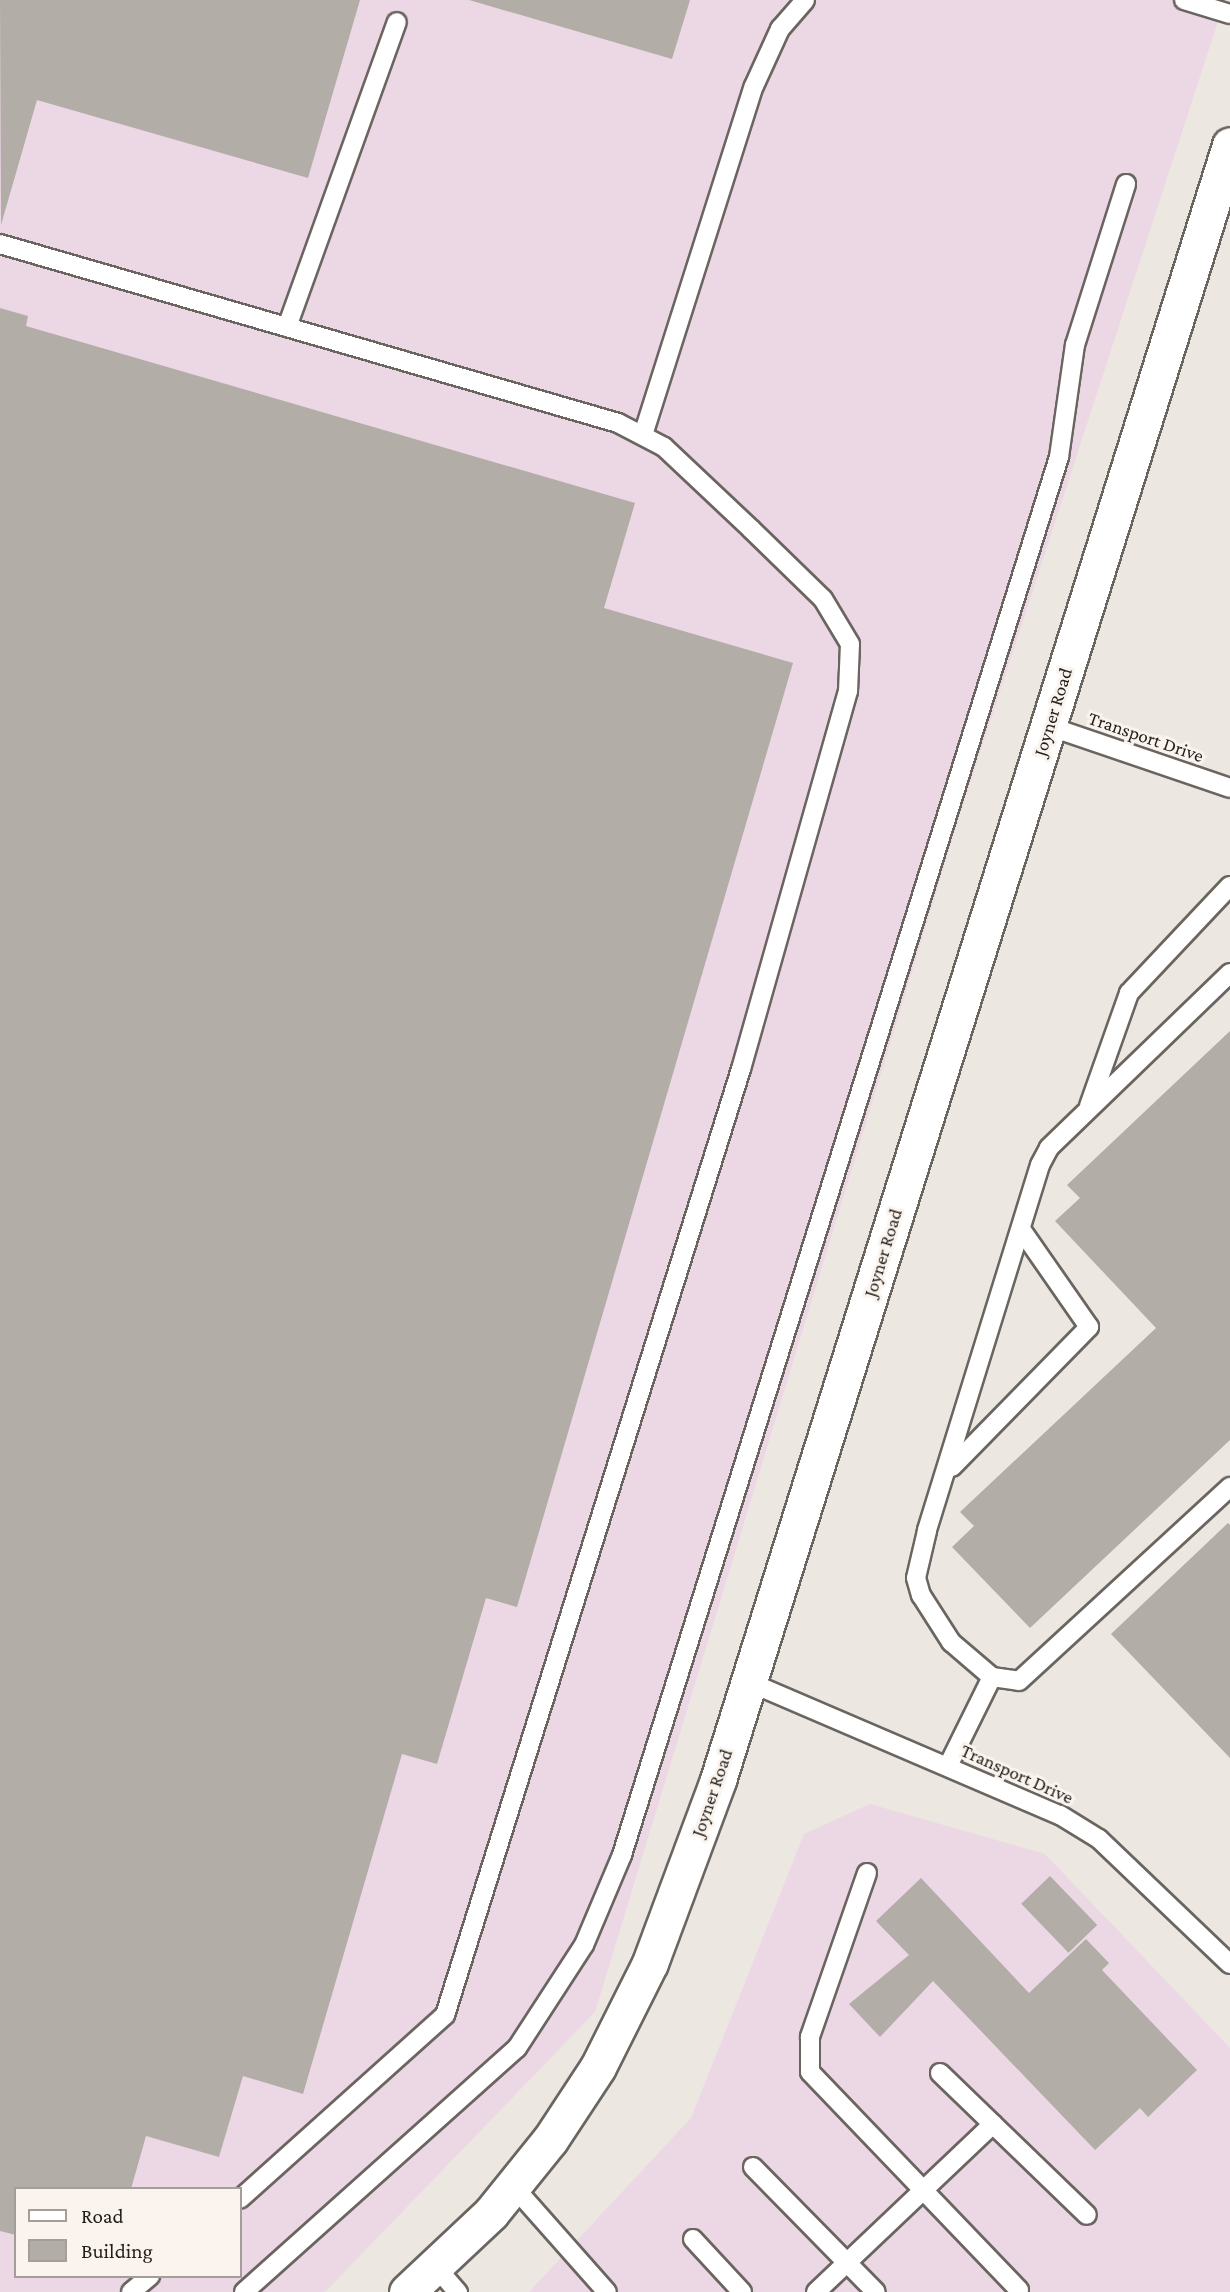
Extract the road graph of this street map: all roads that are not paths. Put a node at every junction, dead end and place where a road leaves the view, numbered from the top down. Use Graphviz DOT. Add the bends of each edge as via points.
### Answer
graph roads {
  1 [pos="805,0"];
  2 [pos="1193,1"];
  3 [pos="1230,14"];
  4 [pos="397,22"];
  5 [pos="1230,145"];
  6 [pos="1126,184"];
  7 [pos="0,244"];
  8 [pos="287,327"];
  9 [pos="643,435"];
  10 [pos="1048,726"];
  11 [pos="1230,788"];
  12 [pos="1230,886"];
  13 [pos="1230,973"];
  14 [pos="1088,1110"];
  15 [pos="1021,1229"];
  16 [pos="947,1472"];
  17 [pos="1230,1486"];
  18 [pos="992,1676"];
  19 [pos="749,1682"];
  20 [pos="948,1766"];
  21 [pos="867,1873"];
  22 [pos="1230,1964"];
  23 [pos="940,2073"];
  24 [pos="993,2124"];
  25 [pos="753,2167"];
  26 [pos="514,2187"];
  27 [pos="921,2193"];
  28 [pos="242,2197"];
  29 [pos="1087,2215"];
  30 [pos="694,2238"];
  31 [pos="849,2262"];
  32 [pos="435,2266"];
  33 [pos="148,2278"];
  34 [pos="1019,2290"];
  35 [pos="131,2292"];
  36 [pos="244,2292"];
  37 [pos="407,2292"];
  38 [pos="458,2292"];
  39 [pos="607,2292"];
  40 [pos="742,2292"];
  41 [pos="816,2292"];
  42 [pos="876,2292"];
  1 -- 9 [label="lane" via="779,29 754,86"];
  2 -- 3 [label="lane"];
  4 -- 8 [label="lane"];
  5 -- 10 [label="street, Joyner Road"];
  6 -- 36 [label="lane" via="1074,345 1059,457 622,1855 578,1956 517,2048"];
  7 -- 8 [label="lane"];
  8 -- 9 [label="lane"];
  9 -- 28 [label="lane" via="664,447 838,618 850,644 848,691 741,1069 445,2015"];
  10 -- 11 [label="lane, Transport Drive"];
  10 -- 19 [label="street, Joyner Road"];
  12 -- 14 [label="lane" via="1129,993"];
  13 -- 14 [label="lane"];
  14 -- 15 [label="lane" via="1049,1148"];
  15 -- 16 [label="lane"];
  15 -- 16 [label="lane" via="1089,1327"];
  16 -- 18 [label="lane" via="916,1578 951,1642"];
  17 -- 18 [label="lane" via="1030,1673 1019,1681"];
  18 -- 20 [label="lane"];
  19 -- 20 [label="lane, Transport Drive"];
  19 -- 26 [label="street, Joyner Road" via="650,1962 598,2067"];
  20 -- 22 [label="lane, Transport Drive" via="1060,1815 1099,1839"];
  21 -- 27 [label="lane" via="810,2037 810,2072"];
  23 -- 24 [label="lane"];
  24 -- 27 [label="lane"];
  24 -- 29 [label="lane"];
  25 -- 31 [label="lane"];
  26 -- 32 [label="street, Joyner Road"];
  26 -- 39 [label="lane"];
  27 -- 31 [label="lane"];
  27 -- 34 [label="lane"];
  30 -- 40 [label="lane"];
  31 -- 41 [label="lane"];
  31 -- 42 [label="lane"];
  32 -- 37 [label="street, Joyner Road"];
  32 -- 38 [label="lane"];
  33 -- 35 [label="lane"];
}
